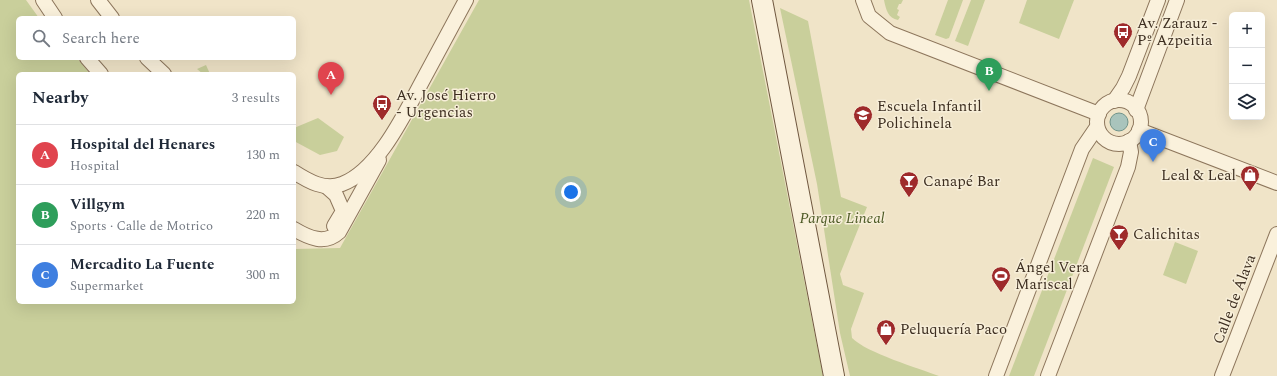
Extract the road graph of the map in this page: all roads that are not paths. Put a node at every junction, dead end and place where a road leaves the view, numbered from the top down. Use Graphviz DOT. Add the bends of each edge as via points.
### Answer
graph roads {
  1 [pos="43,0"];
  2 [pos="98,0"];
  3 [pos="466,0"];
  4 [pos="762,0"];
  5 [pos="863,0"];
  6 [pos="1158,0"];
  7 [pos="1177,0"];
  8 [pos="54,16"];
  9 [pos="110,16"];
  10 [pos="92,60"];
  11 [pos="149,60"];
  12 [pos="100,72"];
  13 [pos="162,72"];
  14 [pos="1114,101"];
  15 [pos="1136,110"];
  16 [pos="1098,120"];
  17 [pos="1139,130"];
  18 [pos="1129,141"];
  19 [pos="384,147"];
  20 [pos="296,173"];
  21 [pos="1277,183"];
  22 [pos="327,187"];
  23 [pos="296,230"];
  24 [pos="1277,234"];
  25 [pos="317,239"];
  26 [pos="834,376"];
  27 [pos="996,376"];
  28 [pos="1048,376"];
  29 [pos="1222,376"];
  1 -- 8 [label="street"];
  2 -- 9 [label="street"];
  3 -- 19 [label="street"];
  4 -- 26 [label="street"];
  5 -- 16 [label="street" via="869,16 884,30"];
  6 -- 14 [label="street" via="1129,76"];
  7 -- 15 [label="street"];
  10 -- 12 [label="street"];
  11 -- 13 [label="street"];
  14 -- 15 [label="street" via="1126,102"];
  14 -- 16 [label="street" via="1105,106"];
  15 -- 17 [label="street" via="1140,119"];
  16 -- 18 [label="street" via="1102,136 1110,142 1120,144"];
  16 -- 27 [label="street" via="1082,149"];
  17 -- 18 [label="street"];
  17 -- 21 [label="street"];
  18 -- 28 [label="street" via="1131,152 1128,167"];
  19 -- 22 [label="street" via="353,178 341,185"];
  19 -- 25 [label="street" via="340,232 333,238"];
  20 -- 22 [label="street"];
  22 -- 25 [label="street" via="336,195 343,210 329,233"];
  23 -- 25 [label="street"];
  24 -- 29 [label="street, Calle de Álava"];
}
